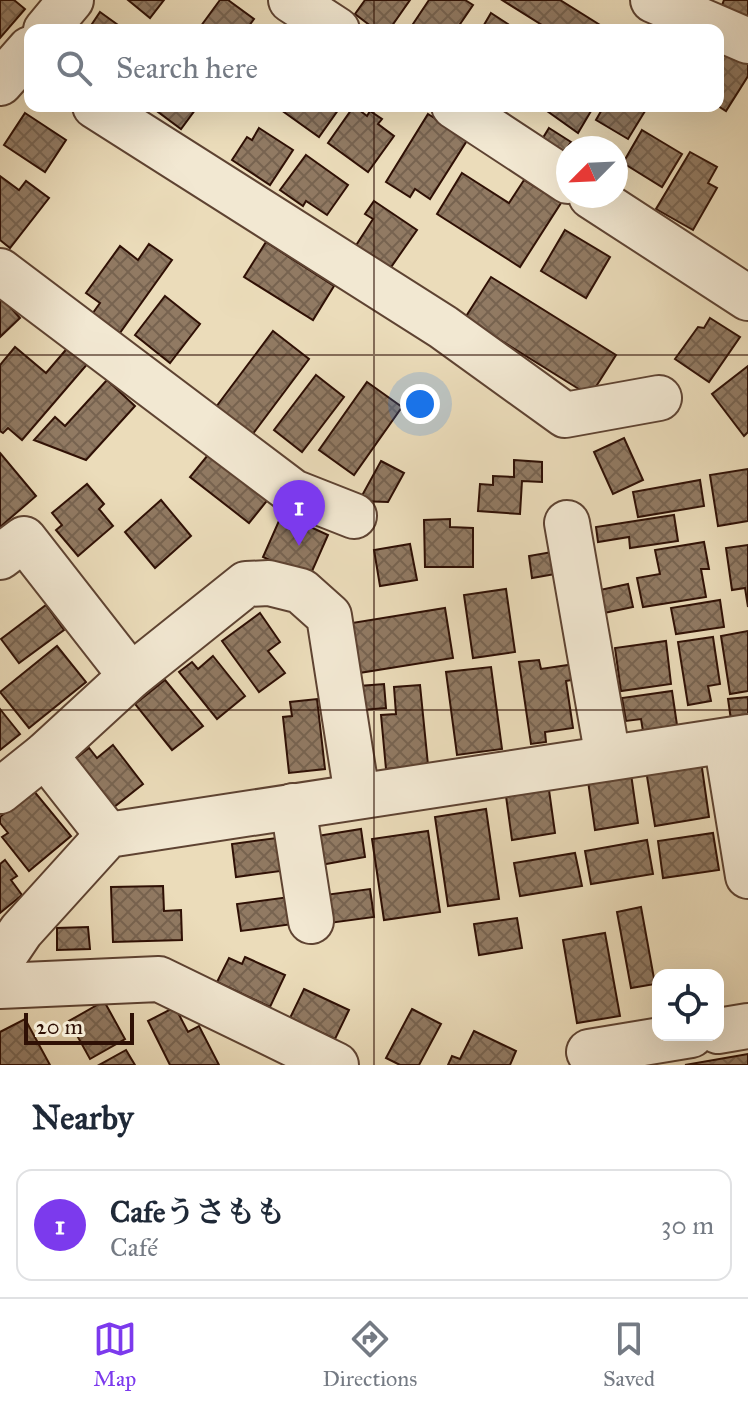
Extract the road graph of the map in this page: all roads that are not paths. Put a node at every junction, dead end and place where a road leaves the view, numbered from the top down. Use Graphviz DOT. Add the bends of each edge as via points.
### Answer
graph roads {
  1 [pos="71,0"];
  2 [pos="291,0"];
  3 [pos="653,0"];
  4 [pos="52,24"];
  5 [pos="328,24"];
  6 [pos="709,24"];
  7 [pos="724,31"];
  8 [pos="748,41"];
  9 [pos="104,112"];
  10 [pos="463,112"];
  11 [pos="556,173"];
  12 [pos="609,208"];
  13 [pos="0,271"];
  14 [pos="748,298"];
  15 [pos="659,398"];
  16 [pos="354,516"];
  17 [pos="567,523"];
  18 [pos="0,557"];
  19 [pos="131,676"];
  20 [pos="737,739"];
  21 [pos="45,755"];
  22 [pos="608,758"];
  23 [pos="0,791"];
  24 [pos="357,795"];
  25 [pos="293,806"];
  26 [pos="108,835"];
  27 [pos="748,876"];
  28 [pos="311,921"];
  29 [pos="0,962"];
  30 [pos="0,986"];
  31 [pos="748,1026"];
  32 [pos="724,1030"];
  33 [pos="655,1041"];
  34 [pos="589,1052"];
  35 [pos="306,1060"];
  1 -- 4 [label="street"];
  2 -- 5 [label="street"];
  3 -- 6 [label="street"];
  7 -- 8 [label="street"];
  9 -- 15 [label="street" via="443,327 565,415"];
  10 -- 11 [label="street"];
  12 -- 14 [label="street"];
  13 -- 16 [label="street" via="293,492"];
  17 -- 22 [label="street"];
  18 -- 19 [label="street" via="24,539"];
  19 -- 21 [label="street"];
  19 -- 24 [label="street" via="246,584 301,591 329,616"];
  20 -- 22 [label="street"];
  20 -- 27 [label="street"];
  21 -- 23 [label="street"];
  21 -- 26 [label="street"];
  22 -- 24 [label="street"];
  24 -- 25 [label="street"];
  25 -- 26 [label="street"];
  25 -- 28 [label="street"];
  26 -- 29 [label="street" via="21,931"];
  30 -- 35 [label="street" via="159,979"];
  31 -- 32 [label="street"];
  33 -- 34 [label="street"];
}
